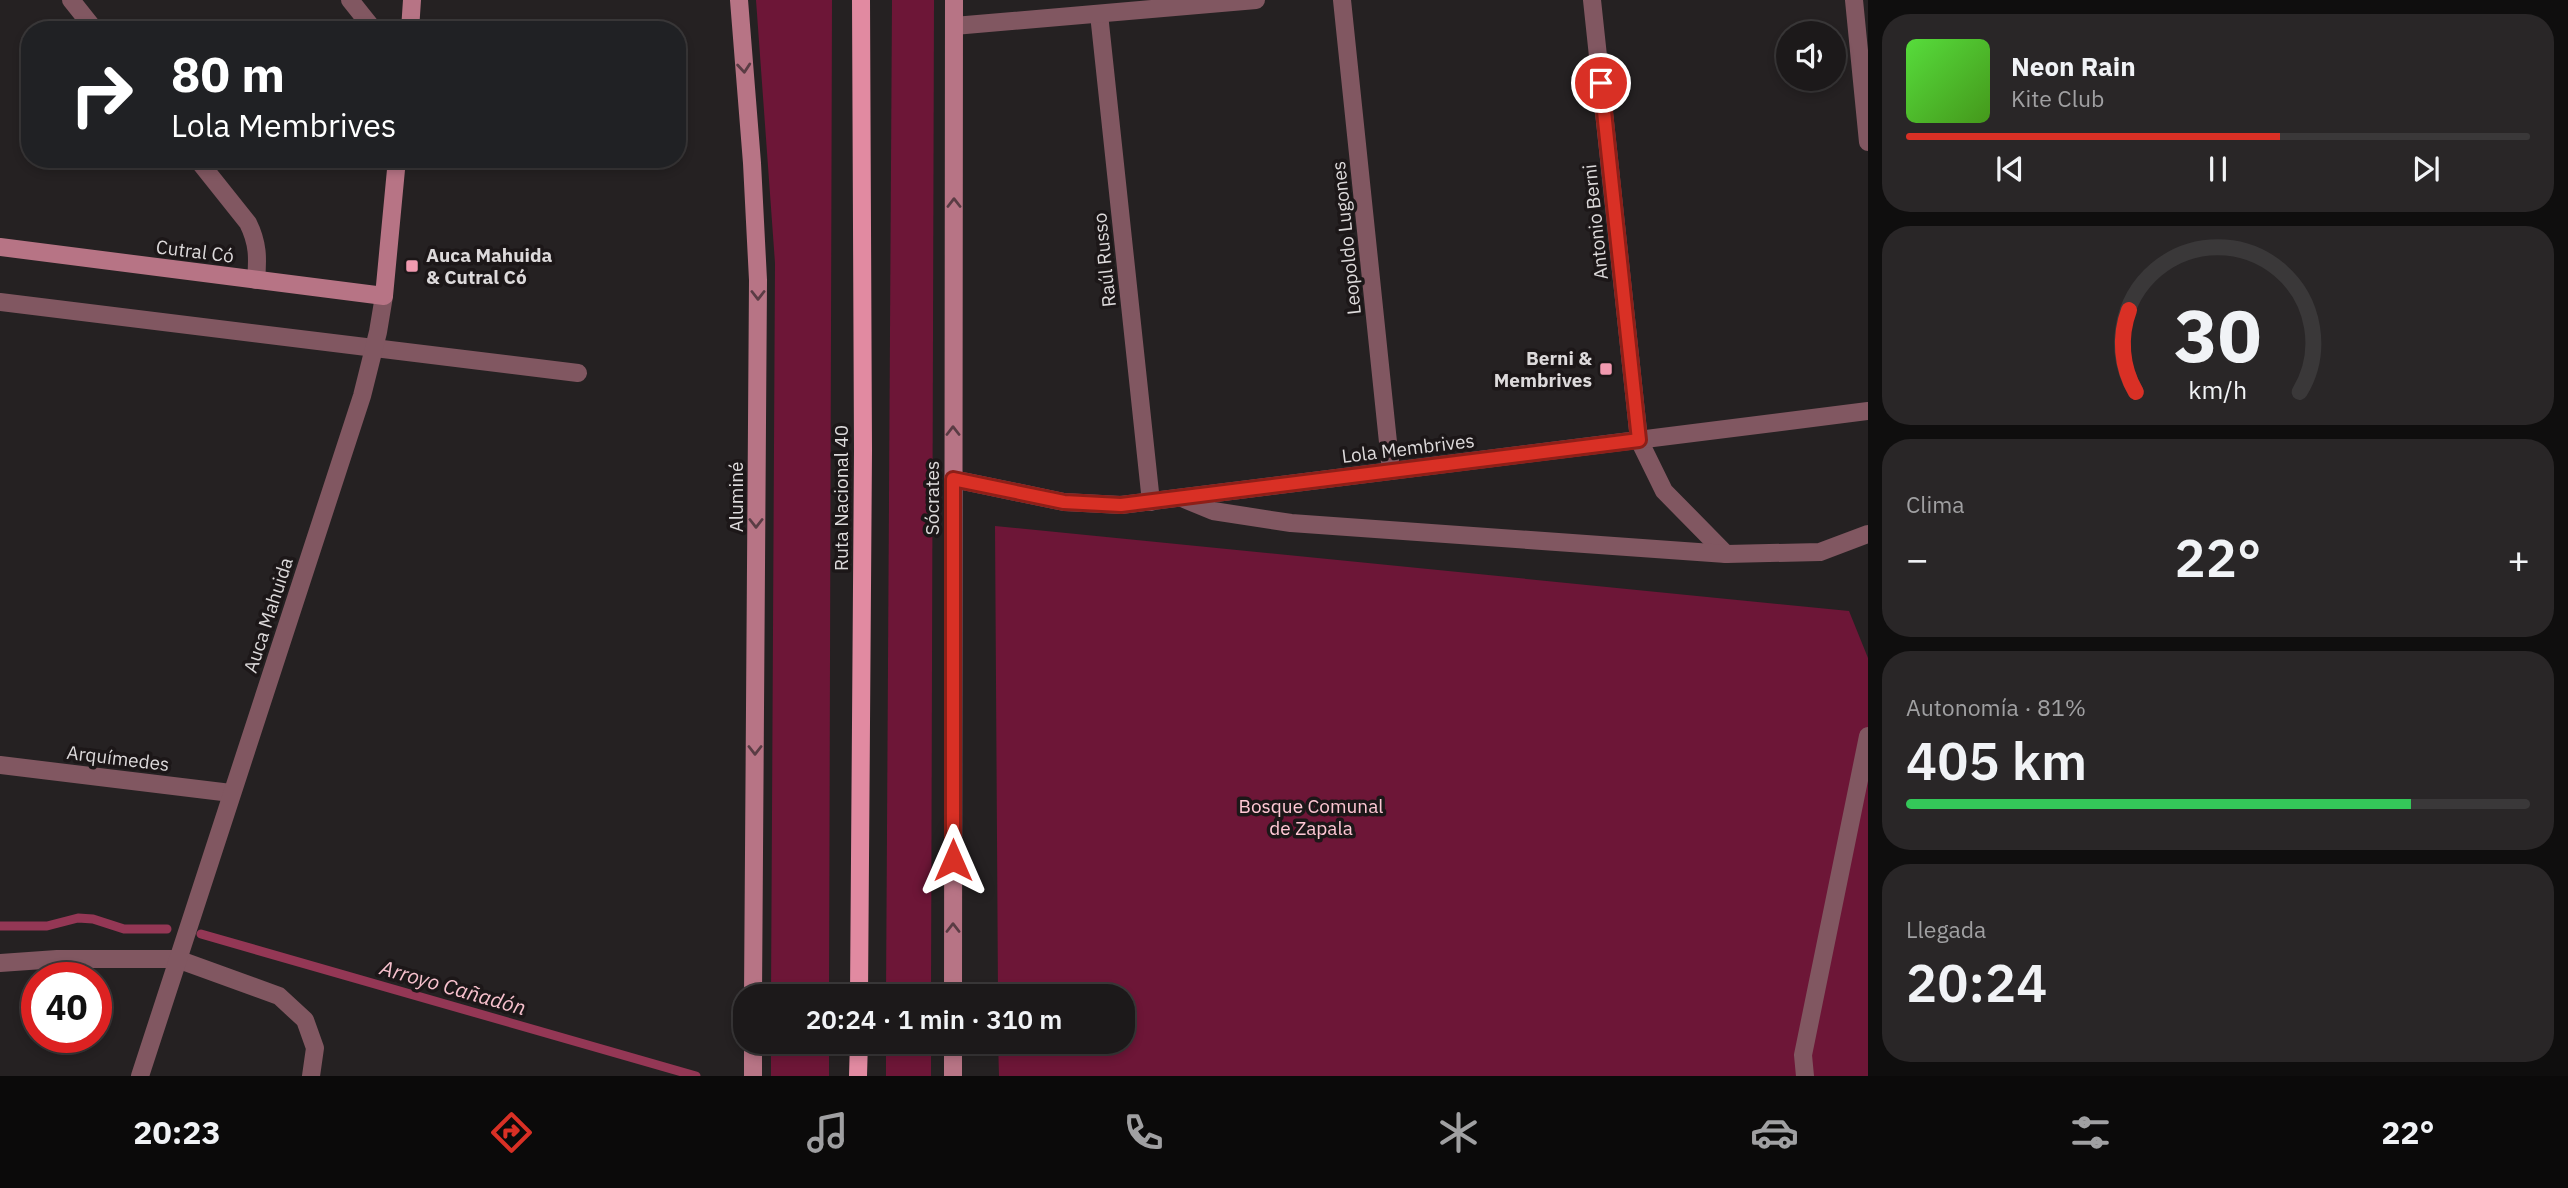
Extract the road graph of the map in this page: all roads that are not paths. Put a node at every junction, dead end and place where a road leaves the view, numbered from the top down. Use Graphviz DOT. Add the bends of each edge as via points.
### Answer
graph roads {
  1 [pos="71,0"];
  2 [pos="350,0"];
  3 [pos="412,0"];
  4 [pos="739,0"];
  5 [pos="861,0"];
  6 [pos="954,0"];
  7 [pos="1256,0"];
  8 [pos="1342,0"];
  9 [pos="1592,0"];
  10 [pos="1853,0"];
  11 [pos="1099,13"];
  12 [pos="88,21"];
  13 [pos="367,21"];
  14 [pos="411,21"];
  15 [pos="954,26"];
  16 [pos="1868,142"];
  17 [pos="204,168"];
  18 [pos="396,168"];
  19 [pos="1,247"];
  20 [pos="256,280"];
  21 [pos="384,296"];
  22 [pos="0,302"];
  23 [pos="374,348"];
  24 [pos="578,373"];
  25 [pos="1868,411"];
  26 [pos="1639,440"];
  27 [pos="1391,471"];
  28 [pos="953,479"];
  29 [pos="1181,498"];
  30 [pos="1151,502"];
  31 [pos="1868,534"];
  32 [pos="1726,554"];
  33 [pos="1868,736"];
  34 [pos="0,765"];
  35 [pos="232,793"];
  36 [pos="177,960"];
  37 [pos="0,963"];
  38 [pos="753,984"];
  39 [pos="859,984"];
  40 [pos="953,984"];
  41 [pos="753,1054"];
  42 [pos="859,1054"];
  43 [pos="953,1054"];
  44 [pos="140,1076"];
  45 [pos="311,1076"];
  46 [pos="753,1076"];
  47 [pos="858,1076"];
  48 [pos="953,1076"];
  49 [pos="1805,1076"];
  1 -- 12 [label="street"];
  2 -- 13 [label="street"];
  3 -- 14 [label="street"];
  4 -- 38 [label="street, Aluminé, one-way" via="758,292"];
  5 -- 39 [label="main road, Ruta Nacional 40"];
  6 -- 15 [label="street, Sócrates"];
  7 -- 11 [label="street"];
  8 -- 27 [label="street, Leopoldo Lugones"];
  9 -- 26 [label="street, Antonio Berni"];
  10 -- 16 [label="street"];
  11 -- 15 [label="street"];
  11 -- 30 [label="street, Raúl Russo"];
  28 -- 15 [label="street, Sócrates, one-way"];
  17 -- 20 [label="street" via="254,235"];
  18 -- 21 [label="street, Auca Mahuida"];
  19 -- 20 [label="street, Cutral Có"];
  20 -- 21 [label="street, Cutral Có"];
  21 -- 23 [label="street, Auca Mahuida"];
  22 -- 23 [label="street"];
  23 -- 24 [label="street"];
  23 -- 35 [label="street, Auca Mahuida"];
  25 -- 26 [label="street, Lola Membrives"];
  26 -- 27 [label="street, Lola Membrives"];
  26 -- 32 [label="street" via="1664,491"];
  27 -- 29 [label="street, Lola Membrives"];
  28 -- 30 [label="street, Lola Membrives" via="1064,502"];
  40 -- 28 [label="street, Sócrates, one-way"];
  29 -- 30 [label="street, Lola Membrives"];
  29 -- 32 [label="street" via="1213,511 1292,523"];
  31 -- 32 [label="street" via="1820,552"];
  33 -- 49 [label="street" via="1803,1055"];
  34 -- 35 [label="street, Arquímedes"];
  35 -- 36 [label="street, Auca Mahuida"];
  36 -- 37 [label="street"];
  36 -- 44 [label="street, Auca Mahuida"];
  36 -- 45 [label="street" via="279,996 305,1020 315,1048"];
  41 -- 46 [label="street"];
  42 -- 47 [label="main road"];
  43 -- 48 [label="street"];
}
